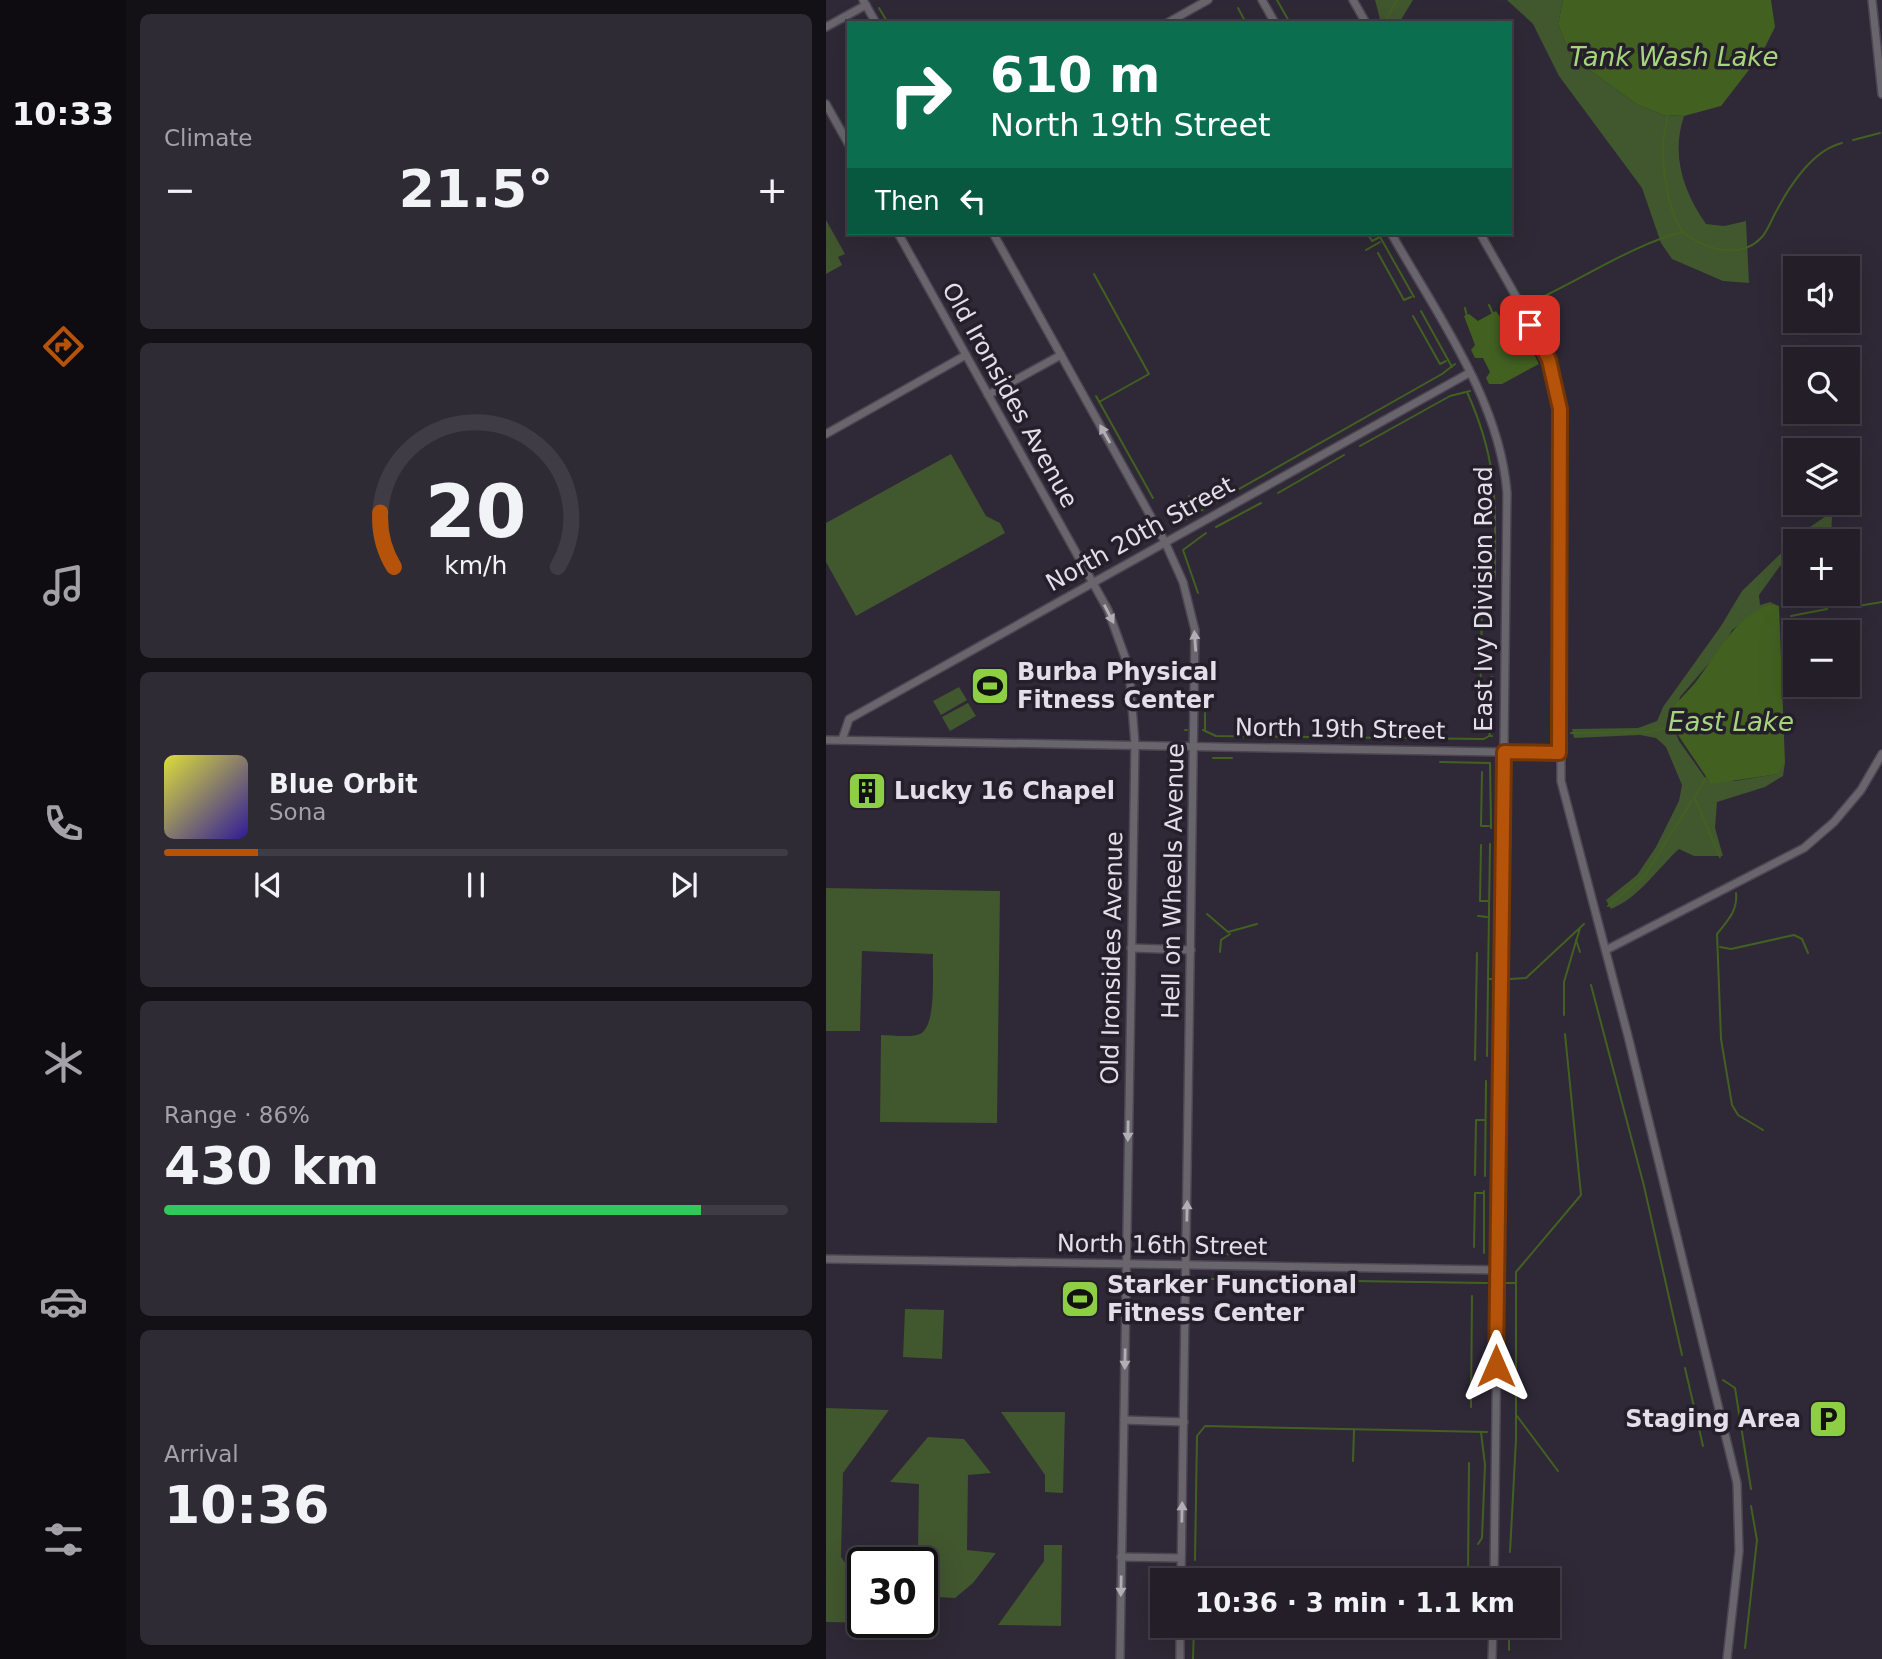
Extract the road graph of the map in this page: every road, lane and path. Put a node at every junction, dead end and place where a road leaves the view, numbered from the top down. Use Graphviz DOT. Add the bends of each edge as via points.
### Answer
graph roads {
  1 [pos="1208,0"];
  2 [pos="1262,0"];
  3 [pos="1353,0"];
  4 [pos="1872,0"];
  5 [pos="865,3"];
  6 [pos="875,21"];
  7 [pos="1171,21"];
  8 [pos="1274,21"];
  9 [pos="1365,21"];
  10 [pos="826,27"];
  11 [pos="1882,94"];
  12 [pos="826,104"];
  13 [pos="847,141"];
  14 [pos="899,235"];
  15 [pos="994,235"];
  16 [pos="1392,235"];
  17 [pos="1481,235"];
  18 [pos="966,355"];
  19 [pos="1061,355"];
  20 [pos="1469,373"];
  21 [pos="988,395"];
  22 [pos="826,434"];
  23 [pos="1165,542"];
  24 [pos="1092,582"];
  25 [pos="826,740"];
  26 [pos="842,740"];
  27 [pos="1135,744"];
  28 [pos="1194,745"];
  29 [pos="1504,752"];
  30 [pos="1559,753"];
  31 [pos="1882,754"];
  32 [pos="1131,948"];
  33 [pos="1191,950"];
  34 [pos="1606,950"];
  35 [pos="826,1259"];
  36 [pos="1126,1263"];
  37 [pos="1186,1264"];
  38 [pos="1497,1270"];
  39 [pos="1124,1420"];
  40 [pos="1184,1422"];
  41 [pos="1121,1557"];
  42 [pos="1181,1558"];
  43 [pos="1181,1568"];
  44 [pos="1494,1568"];
  45 [pos="1180,1638"];
  46 [pos="1493,1638"];
  47 [pos="1120,1659"];
  48 [pos="1180,1659"];
  49 [pos="1492,1659"];
  50 [pos="1727,1659"];
  1 -- 7 [label="street"];
  2 -- 8 [label="street"];
  3 -- 9 [label="street"];
  4 -- 11 [label="street"];
  5 -- 6 [label="street"];
  5 -- 10 [label="street"];
  12 -- 13 [label="street"];
  14 -- 18 [label="street, Old Ironsides Avenue"];
  15 -- 19 [label="street, Hell on Wheels Avenue"];
  16 -- 20 [label="street, East Ivy Division Road"];
  17 -- 30 [label="street" via="1549,360 1560,409"];
  18 -- 21 [label="street, Old Ironsides Avenue"];
  18 -- 22 [label="street"];
  19 -- 21 [label="street"];
  23 -- 19 [label="street, Hell on Wheels Avenue, one-way"];
  20 -- 23 [label="street, North 20th Street"];
  20 -- 29 [label="street, East Ivy Division Road" via="1492,421 1506,476"];
  21 -- 24 [label="street, Old Ironsides Avenue"];
  23 -- 24 [label="street, North 20th Street"];
  28 -- 23 [label="street, Hell on Wheels Avenue, one-way" via="1192,615"];
  24 -- 26 [label="street, North 20th Street" via="849,719"];
  24 -- 27 [label="street, Old Ironsides Avenue, one-way" via="1126,655"];
  25 -- 26 [label="street, North 19th Street"];
  26 -- 27 [label="street, North 19th Street"];
  27 -- 28 [label="street, North 19th Street"];
  27 -- 32 [label="street, Old Ironsides Avenue"];
  28 -- 29 [label="street, North 19th Street"];
  28 -- 33 [label="street, Hell on Wheels Avenue"];
  29 -- 30 [label="street, North 19th Street"];
  29 -- 38 [label="street, East Ivy Division Road"];
  30 -- 34 [label="street" via="1561,781"];
  31 -- 34 [label="street" via="1861,790 1804,848"];
  32 -- 33 [label="street"];
  32 -- 36 [label="street, Old Ironsides Avenue, one-way"];
  37 -- 33 [label="street, Hell on Wheels Avenue, one-way"];
  34 -- 50 [label="street" via="1737,1483 1739,1551"];
  35 -- 36 [label="street, North 16th Street"];
  36 -- 37 [label="street, North 16th Street"];
  36 -- 39 [label="street, Old Ironsides Avenue, one-way"];
  37 -- 38 [label="street, North 16th Street"];
  37 -- 40 [label="street, Hell on Wheels Avenue"];
  38 -- 44 [label="street, East Ivy Division Road"];
  39 -- 40 [label="street"];
  39 -- 41 [label="street, Old Ironsides Avenue"];
  42 -- 40 [label="street, Hell on Wheels Avenue, one-way"];
  41 -- 42 [label="street"];
  41 -- 47 [label="street, Old Ironsides Avenue, one-way"];
  42 -- 43 [label="street, Hell on Wheels Avenue"];
  45 -- 48 [label="street"];
  46 -- 49 [label="street"];
}
